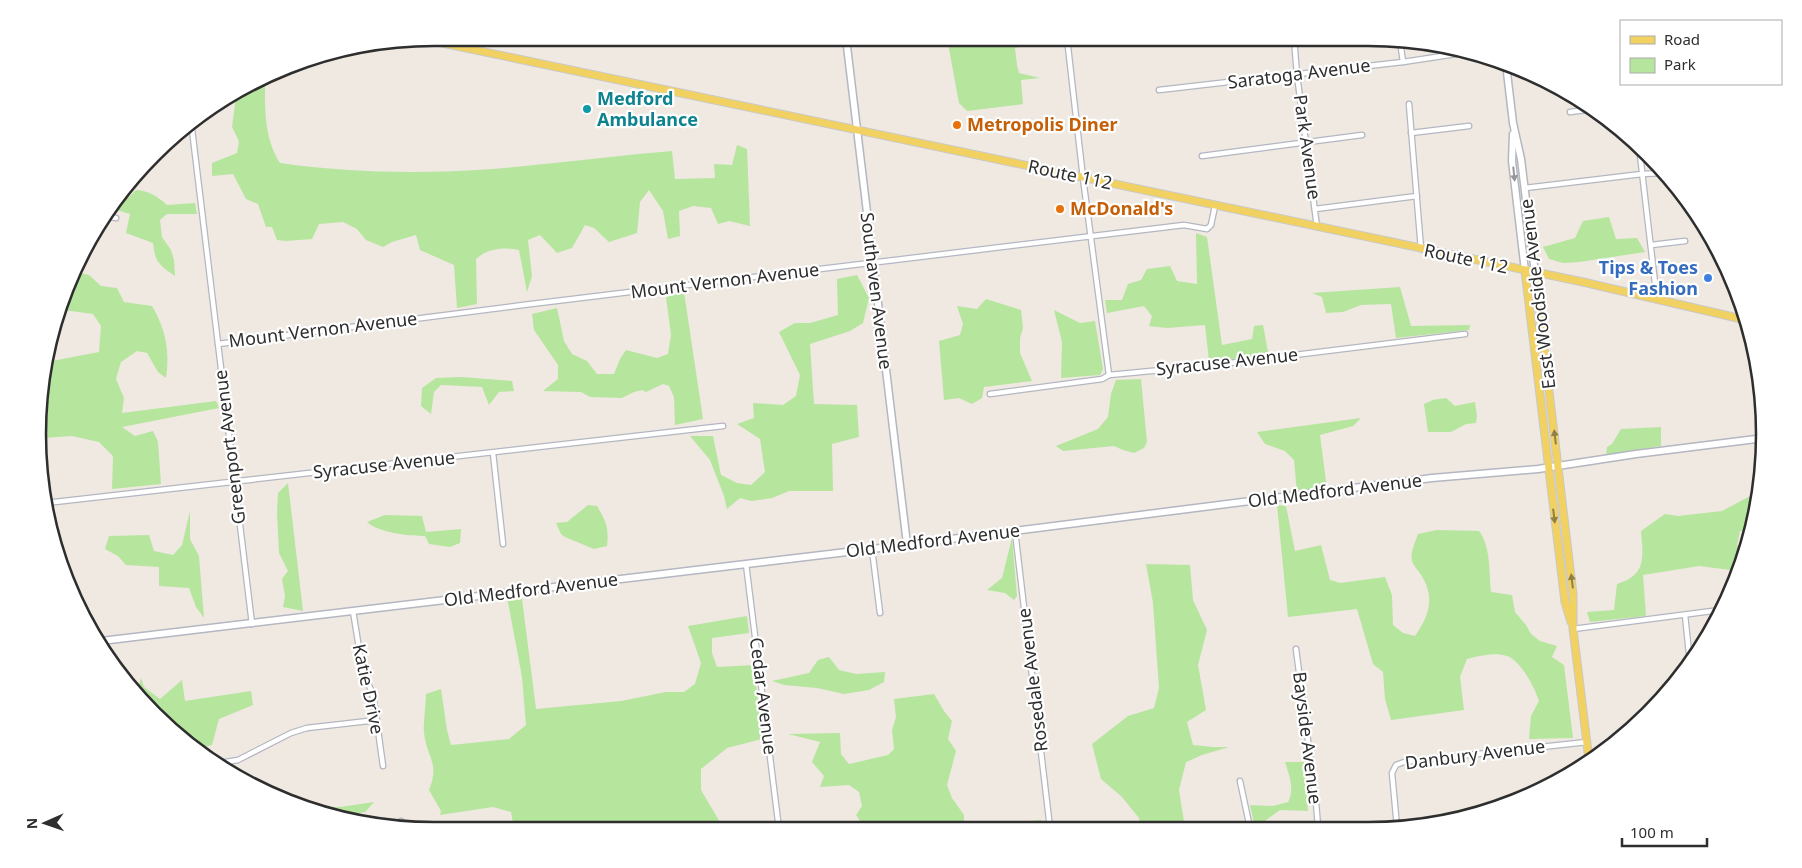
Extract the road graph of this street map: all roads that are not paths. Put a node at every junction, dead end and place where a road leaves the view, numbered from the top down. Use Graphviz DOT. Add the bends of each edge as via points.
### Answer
graph roads {
  1 [pos="466,46"];
  2 [pos="847,46"];
  3 [pos="1068,46"];
  4 [pos="1295,46"];
  5 [pos="1401,48"];
  6 [pos="1449,55"];
  7 [pos="1403,62"];
  8 [pos="1507,72"];
  9 [pos="1297,74"];
  10 [pos="1159,90"];
  11 [pos="1409,104"];
  12 [pos="1581,111"];
  13 [pos="1570,112"];
  14 [pos="1513,123"];
  15 [pos="1469,126"];
  16 [pos="856,130"];
  17 [pos="192,131"];
  18 [pos="1412,133"];
  19 [pos="1362,135"];
  20 [pos="1306,143"];
  21 [pos="1202,156"];
  22 [pos="1640,158"];
  23 [pos="1655,173"];
  24 [pos="1642,174"];
  25 [pos="1083,178"];
  26 [pos="1525,188"];
  27 [pos="1417,196"];
  28 [pos="1215,206"];
  29 [pos="1315,209"];
  30 [pos="113,217"];
  31 [pos="116,218"];
  32 [pos="1317,228"];
  33 [pos="1090,237"];
  34 [pos="1685,242"];
  35 [pos="1651,245"];
  36 [pos="1422,249"];
  37 [pos="872,263"];
  38 [pos="1525,271"];
  39 [pos="1535,273"];
  40 [pos="1651,298"];
  41 [pos="1738,318"];
  42 [pos="1464,334"];
  43 [pos="218,344"];
  44 [pos="1109,375"];
  45 [pos="990,394"];
  46 [pos="722,426"];
  47 [pos="1756,439"];
  48 [pos="493,453"];
  49 [pos="1559,466"];
  50 [pos="1549,468"];
  51 [pos="234,482"];
  52 [pos="53,502"];
  53 [pos="1015,531"];
  54 [pos="503,544"];
  55 [pos="907,544"];
  56 [pos="872,549"];
  57 [pos="746,564"];
  58 [pos="354,611"];
  59 [pos="1713,611"];
  60 [pos="880,613"];
  61 [pos="1685,615"];
  62 [pos="252,624"];
  63 [pos="1573,629"];
  64 [pos="106,640"];
  65 [pos="1296,649"];
  66 [pos="1689,651"];
  67 [pos="377,720"];
  68 [pos="1587,742"];
  69 [pos="1588,753"];
  70 [pos="228,762"];
  71 [pos="383,766"];
  72 [pos="1240,781"];
  73 [pos="1396,821"];
  74 [pos="778,822"];
  75 [pos="1049,822"];
  76 [pos="1249,822"];
  77 [pos="1318,822"];
  1 -- 16 [label="main road, Route 112"];
  2 -- 16 [label="street, Southaven Avenue"];
  3 -- 25 [label="street"];
  4 -- 9 [label="street, Park Avenue"];
  5 -- 7 [label="street"];
  6 -- 7 [label="street, Saratoga Avenue"];
  7 -- 9 [label="street, Saratoga Avenue"];
  8 -- 14 [label="street, East Woodside Avenue"];
  9 -- 10 [label="street, Saratoga Avenue"];
  9 -- 20 [label="street, Park Avenue"];
  11 -- 18 [label="street"];
  12 -- 13 [label="street"];
  14 -- 26 [label="street, East Woodside Avenue"];
  14 -- 38 [label="street, East Woodside Avenue, one-way" via="1512,161"];
  15 -- 18 [label="street"];
  16 -- 25 [label="main road, Route 112"];
  16 -- 37 [label="street, Southaven Avenue"];
  17 -- 43 [label="street, Greenport Avenue"];
  18 -- 27 [label="street"];
  19 -- 20 [label="street"];
  20 -- 21 [label="street"];
  20 -- 29 [label="street, Park Avenue"];
  22 -- 24 [label="street"];
  23 -- 24 [label="street"];
  24 -- 26 [label="street"];
  24 -- 35 [label="street"];
  25 -- 28 [label="main road, Route 112"];
  25 -- 33 [label="street"];
  26 -- 39 [label="street, East Woodside Avenue"];
  27 -- 29 [label="street"];
  27 -- 36 [label="street"];
  28 -- 32 [label="main road, Route 112"];
  28 -- 33 [label="street, Mount Vernon Avenue" via="1211,226 1207,229 1184,225"];
  29 -- 32 [label="street, Park Avenue"];
  30 -- 31 [label="street"];
  32 -- 36 [label="main road, Route 112"];
  33 -- 37 [label="street, Mount Vernon Avenue"];
  33 -- 44 [label="street"];
  34 -- 35 [label="street"];
  35 -- 40 [label="street" via="1655,283"];
  36 -- 38 [label="main road, Route 112"];
  37 -- 43 [label="street, Mount Vernon Avenue"];
  37 -- 55 [label="street, Southaven Avenue"];
  38 -- 39 [label="main road, Route 112"];
  38 -- 50 [label="main road, East Woodside Avenue"];
  39 -- 40 [label="main road, Route 112"];
  49 -- 39 [label="main road, East Woodside Avenue, one-way"];
  40 -- 41 [label="main road, Route 112"];
  42 -- 44 [label="street, Syracuse Avenue"];
  43 -- 51 [label="street, Greenport Avenue"];
  44 -- 45 [label="street, Syracuse Avenue" via="1102,379"];
  46 -- 48 [label="street, Syracuse Avenue"];
  47 -- 49 [label="street, Old Medford Avenue"];
  48 -- 51 [label="street, Syracuse Avenue"];
  48 -- 54 [label="street"];
  49 -- 50 [label="street, Old Medford Avenue"];
  63 -- 49 [label="main road, East Woodside Avenue, one-way" via="1573,594"];
  50 -- 53 [label="street, Old Medford Avenue" via="1424,479"];
  50 -- 63 [label="main road, East Woodside Avenue, one-way" via="1565,602"];
  51 -- 52 [label="street, Syracuse Avenue"];
  51 -- 62 [label="street, Greenport Avenue"];
  53 -- 55 [label="street, Old Medford Avenue"];
  53 -- 75 [label="street, Rosedale Avenue"];
  55 -- 56 [label="street, Old Medford Avenue"];
  56 -- 57 [label="street, Old Medford Avenue"];
  56 -- 60 [label="street"];
  57 -- 58 [label="street, Old Medford Avenue"];
  57 -- 74 [label="street, Cedar Avenue"];
  58 -- 62 [label="street, Old Medford Avenue"];
  58 -- 67 [label="street, Katie Drive" via="362,673 371,690"];
  59 -- 61 [label="street"];
  61 -- 63 [label="street"];
  61 -- 66 [label="street"];
  62 -- 64 [label="street, Old Medford Avenue"];
  63 -- 68 [label="main road"];
  65 -- 77 [label="street, Bayside Avenue"];
  67 -- 70 [label="street" via="307,728"];
  67 -- 71 [label="street, Katie Drive"];
  68 -- 69 [label="main road"];
  68 -- 73 [label="street, Danbury Avenue" via="1396,765 1392,773"];
  72 -- 76 [label="street"];
}
